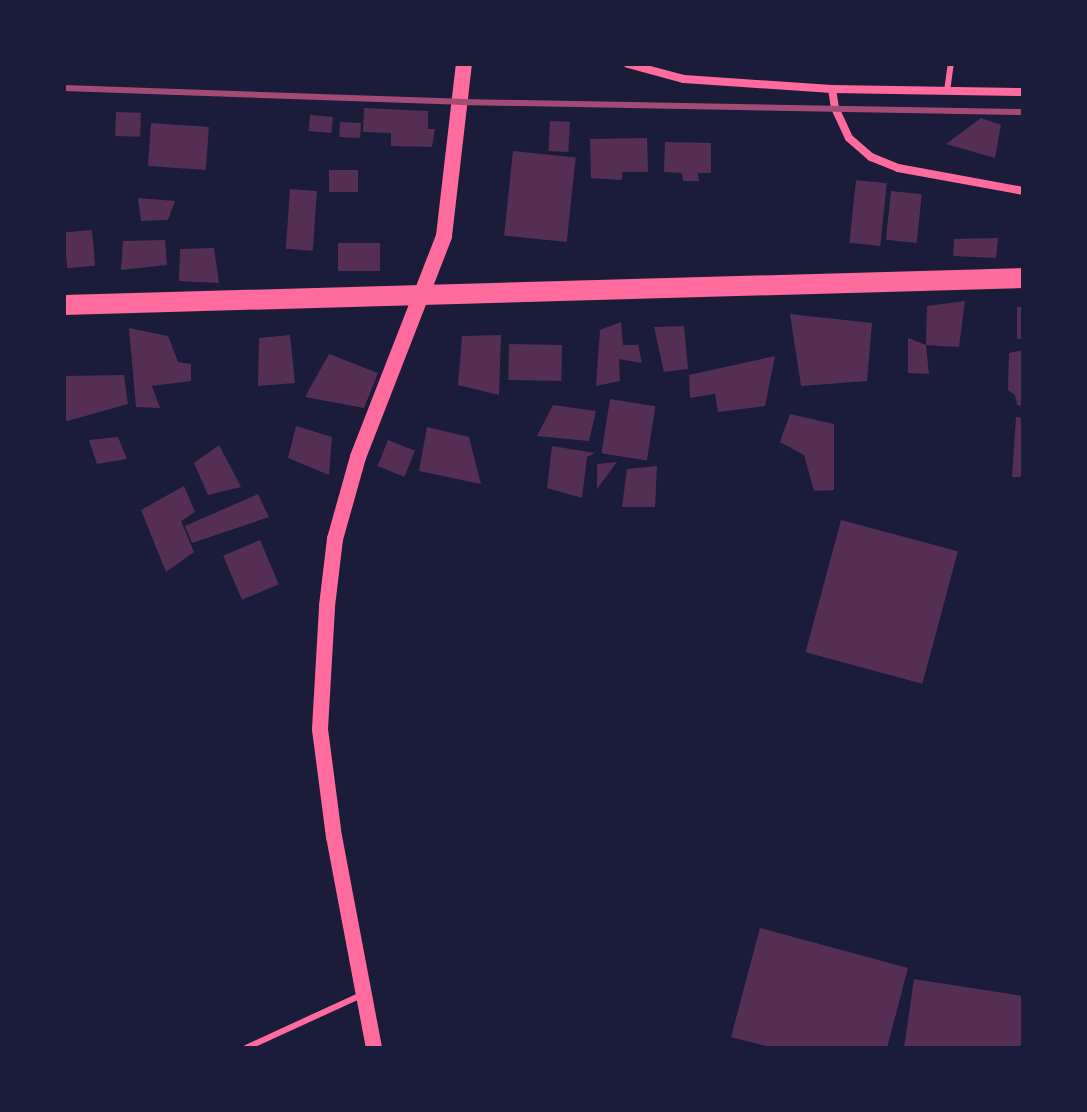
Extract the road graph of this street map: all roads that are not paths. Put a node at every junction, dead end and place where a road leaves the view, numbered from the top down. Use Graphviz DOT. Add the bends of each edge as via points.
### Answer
graph roads {
  1 [pos="464,64"];
  2 [pos="628,64"];
  3 [pos="951,64"];
  4 [pos="832,89"];
  5 [pos="947,91"];
  6 [pos="1023,92"];
  7 [pos="1023,191"];
  8 [pos="1023,278"];
  9 [pos="425,293"];
  10 [pos="64,305"];
  11 [pos="364,993"];
  12 [pos="246,1048"];
  13 [pos="374,1048"];
  1 -- 9 [label="main road" via="444,236"];
  2 -- 4 [label="street" via="684,79"];
  3 -- 5 [label="lane"];
  4 -- 5 [label="street"];
  4 -- 7 [label="street" via="849,138 871,157 898,168"];
  5 -- 6 [label="street"];
  8 -- 9 [label="main road"];
  9 -- 10 [label="main road"];
  9 -- 11 [label="main road" via="358,457 335,539 327,606 320,729"];
  11 -- 12 [label="lane"];
  11 -- 13 [label="main road"];
}
